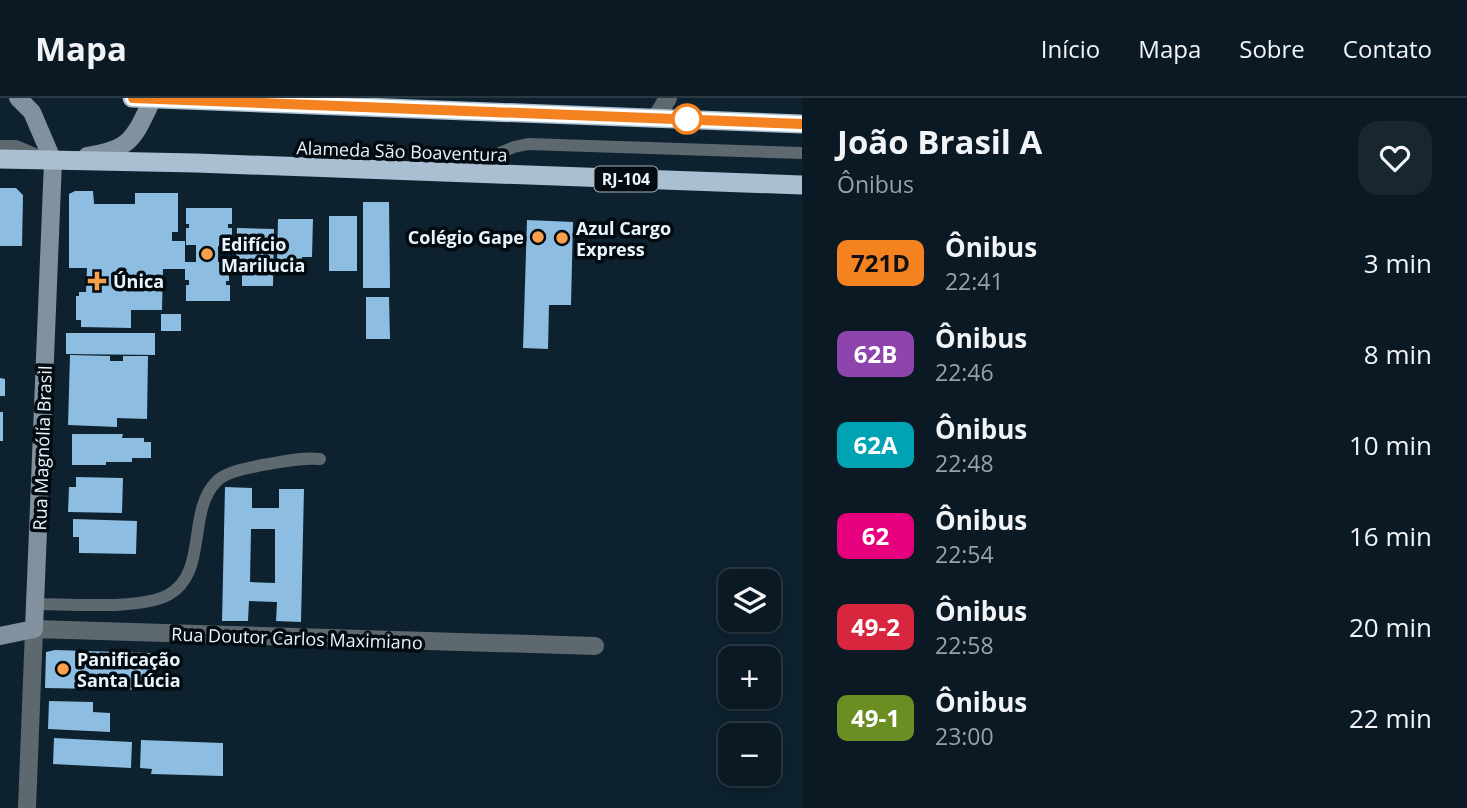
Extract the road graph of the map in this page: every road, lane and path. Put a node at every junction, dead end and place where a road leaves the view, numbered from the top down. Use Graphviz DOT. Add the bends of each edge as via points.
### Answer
graph roads {
  1 [pos="18,98"];
  2 [pos="132,98"];
  3 [pos="152,98"];
  4 [pos="668,98"];
  5 [pos="439,104"];
  6 [pos="656,118"];
  7 [pos="802,124"];
  8 [pos="0,146"];
  9 [pos="802,153"];
  10 [pos="0,159"];
  11 [pos="53,162"];
  12 [pos="451,174"];
  13 [pos="802,185"];
  14 [pos="320,459"];
  15 [pos="36,604"];
  16 [pos="34,629"];
  17 [pos="0,636"];
  18 [pos="595,646"];
  19 [pos="27,808"];
  1 -- 11 [label="main road, Rua Magnólia Brasil" via="32,112"];
  2 -- 3 [label="highway"];
  3 -- 5 [label="highway"];
  3 -- 11 [label="main road" via="133,138 123,147"];
  4 -- 6 [label="street"];
  5 -- 6 [label="highway"];
  6 -- 7 [label="highway"];
  8 -- 11 [label="lane" via="16,146"];
  9 -- 12 [label="lane" via="528,145"];
  10 -- 11 [label="highway, Alameda São Boaventura / RJ-104"];
  11 -- 12 [label="highway, Alameda São Boaventura / RJ-104"];
  11 -- 15 [label="main road, Rua Magnólia Brasil"];
  12 -- 13 [label="highway, Alameda São Boaventura / RJ-104"];
  14 -- 15 [label="lane" via="245,468 218,480 201,508 187,578 169,595 144,603"];
  15 -- 16 [label="main road, Rua Magnólia Brasil"];
  16 -- 17 [label="main road, Rua Doutor Carlos Maximiano"];
  16 -- 18 [label="street, Rua Doutor Carlos Maximiano"];
  16 -- 19 [label="street, Rua Magnólia Brasil"];
}
